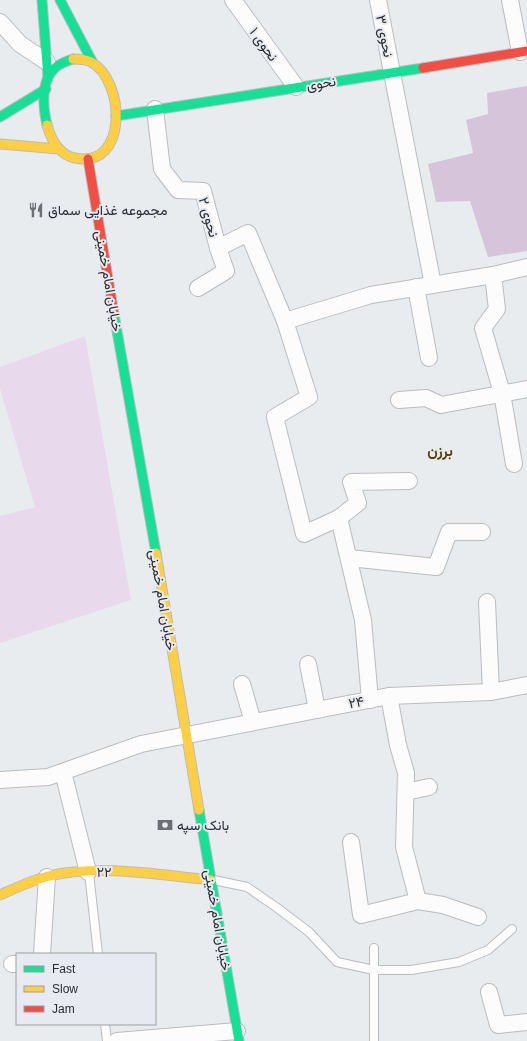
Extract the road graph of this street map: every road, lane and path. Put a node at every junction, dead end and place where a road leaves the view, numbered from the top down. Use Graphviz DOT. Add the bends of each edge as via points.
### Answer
graph roads {
  1 [pos="42,0"];
  2 [pos="60,0"];
  3 [pos="233,0"];
  4 [pos="378,0"];
  5 [pos="510,0"];
  6 [pos="0,22"];
  7 [pos="523,52"];
  8 [pos="93,63"];
  9 [pos="47,70"];
  10 [pos="392,72"];
  11 [pos="296,87"];
  12 [pos="46,89"];
  13 [pos="155,110"];
  14 [pos="116,116"];
  15 [pos="0,117"];
  16 [pos="0,144"];
  17 [pos="59,149"];
  18 [pos="88,159"];
  19 [pos="218,248"];
  20 [pos="527,266"];
  21 [pos="493,275"];
  22 [pos="433,285"];
  23 [pos="416,287"];
  24 [pos="198,288"];
  25 [pos="285,321"];
  26 [pos="429,358"];
  27 [pos="527,389"];
  28 [pos="502,393"];
  29 [pos="399,400"];
  30 [pos="514,464"];
  31 [pos="409,482"];
  32 [pos="339,518"];
  33 [pos="482,532"];
  34 [pos="349,558"];
  35 [pos="487,602"];
  36 [pos="308,664"];
  37 [pos="242,684"];
  38 [pos="527,685"];
  39 [pos="491,692"];
  40 [pos="389,696"];
  41 [pos="370,700"];
  42 [pos="317,710"];
  43 [pos="253,722"];
  44 [pos="187,736"];
  45 [pos="63,772"];
  46 [pos="0,780"];
  47 [pos="429,787"];
  48 [pos="406,792"];
  49 [pos="351,842"];
  50 [pos="88,872"];
  51 [pos="47,877"];
  52 [pos="211,880"];
  53 [pos="0,895"];
  54 [pos="418,901"];
  55 [pos="478,917"];
  56 [pos="512,929"];
  57 [pos="374,948"];
  58 [pos="42,953"];
  59 [pos="98,953"];
  60 [pos="374,970"];
  61 [pos="489,992"];
  62 [pos="527,1022"];
  63 [pos="105,1025"];
  64 [pos="238,1036"];
  65 [pos="173,1039"];
  66 [pos="140,1040"];
  67 [pos="107,1041"];
  68 [pos="117,1041"];
  69 [pos="374,1041"];
  1 -- 9 [label="main road"];
  2 -- 8 [label="main road"];
  3 -- 11 [label="street, نحوی ۱"];
  4 -- 10 [label="street, نحوی ۳"];
  5 -- 7 [label="street"];
  6 -- 9 [label="street"];
  7 -- 10 [label="main road, نحوی"];
  8 -- 9 [label="main road" via="73,59"];
  8 -- 14 [label="main road" via="107,78 114,97"];
  9 -- 12 [label="main road"];
  10 -- 11 [label="main road, نحوی"];
  10 -- 22 [label="street, نحوی ۳"];
  11 -- 13 [label="main road, نحوی"];
  12 -- 15 [label="main road"];
  12 -- 17 [label="main road" via="48,127"];
  13 -- 14 [label="main road, نحوی"];
  13 -- 19 [label="street, نحوی ۲" via="162,169 178,190 203,191"];
  14 -- 18 [label="main road" via="115,130 107,149 98,156"];
  16 -- 17 [label="main road"];
  17 -- 18 [label="main road" via="67,156"];
  18 -- 44 [label="main road, خیابان امام خمینی"];
  19 -- 24 [label="street, نحوی ۲" via="226,271"];
  19 -- 25 [label="street" via="248,233"];
  20 -- 21 [label="street"];
  21 -- 22 [label="street"];
  21 -- 28 [label="street" via="496,309 484,328"];
  22 -- 23 [label="street"];
  23 -- 25 [label="street" via="371,294"];
  23 -- 26 [label="street"];
  25 -- 32 [label="street" via="310,397 275,417 304,534"];
  27 -- 28 [label="street"];
  28 -- 29 [label="street" via="441,405 426,398"];
  28 -- 30 [label="street"];
  31 -- 32 [label="street" via="351,482 358,504"];
  32 -- 34 [label="street"];
  33 -- 34 [label="street" via="449,532 436,567"];
  34 -- 41 [label="street" via="363,620"];
  35 -- 39 [label="street"];
  36 -- 42 [label="street"];
  37 -- 43 [label="street"];
  38 -- 39 [label="street, ۲۴"];
  39 -- 40 [label="street, ۲۴"];
  40 -- 41 [label="street, ۲۴"];
  40 -- 48 [label="street" via="406,774"];
  41 -- 42 [label="street, ۲۴"];
  42 -- 43 [label="street, ۲۴"];
  43 -- 44 [label="street, ۲۴"];
  44 -- 45 [label="street, ۲۴" via="141,744"];
  44 -- 52 [label="main road, خیابان امام خمینی"];
  45 -- 46 [label="street, ۲۴" via="48,777"];
  45 -- 50 [label="street"];
  47 -- 48 [label="street"];
  48 -- 54 [label="street" via="404,847"];
  49 -- 54 [label="street" via="361,915"];
  50 -- 51 [label="main road, ۲۲"];
  50 -- 52 [label="main road, ۲۲"];
  50 -- 59 [label="lane"];
  51 -- 53 [label="main road, ۲۲"];
  51 -- 58 [label="street"];
  52 -- 60 [label="lane" via="247,887 309,932 337,962"];
  52 -- 64 [label="main road, خیابان امام خمینی"];
  54 -- 55 [label="street" via="444,905"];
  56 -- 60 [label="lane" via="488,950 459,962 411,970"];
  57 -- 60 [label="lane"];
  60 -- 69 [label="lane"];
  61 -- 62 [label="street" via="498,1025"];
  63 -- 67 [label="lane"];
  64 -- 65 [label="street"];
  65 -- 66 [label="street"];
  66 -- 68 [label="street"];
}
